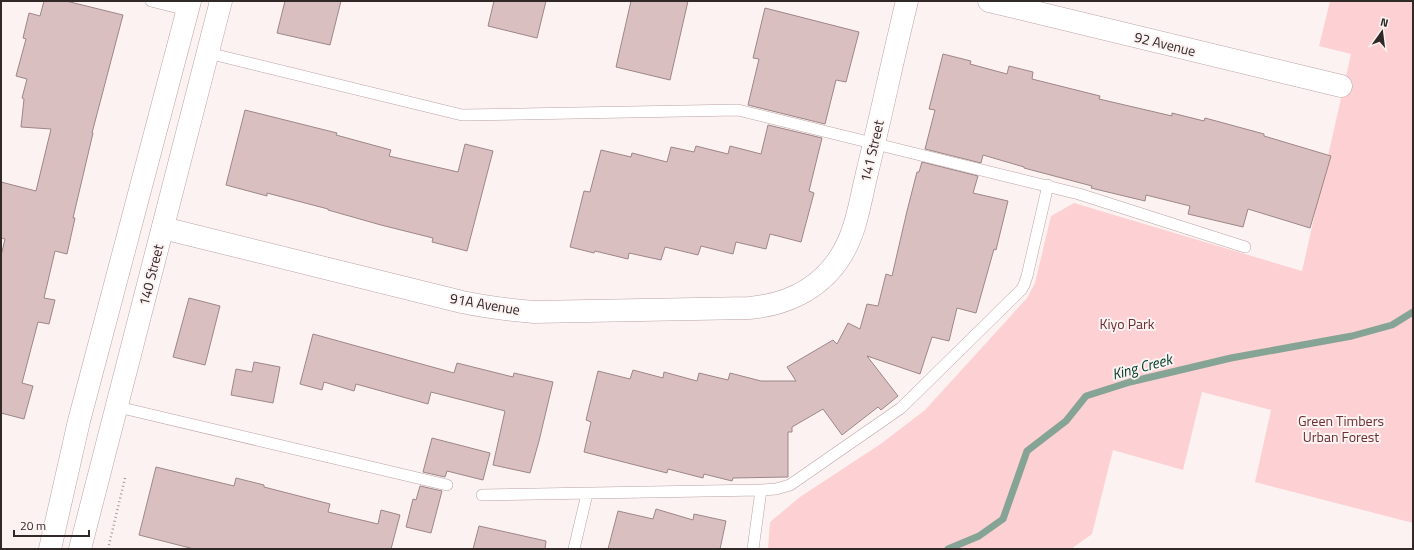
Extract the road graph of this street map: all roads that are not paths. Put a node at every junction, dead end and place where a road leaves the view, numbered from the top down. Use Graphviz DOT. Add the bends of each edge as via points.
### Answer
graph roads {
  1 [pos="150,1"];
  2 [pos="221,1"];
  3 [pos="907,1"];
  4 [pos="989,1"];
  5 [pos="188,6"];
  6 [pos="208,53"];
  7 [pos="1341,86"];
  8 [pos="874,144"];
  9 [pos="1048,186"];
  10 [pos="163,228"];
  11 [pos="1244,247"];
  12 [pos="812,287"];
  13 [pos="118,407"];
  14 [pos="80,421"];
  15 [pos="447,485"];
  16 [pos="761,490"];
  17 [pos="587,494"];
  18 [pos="482,495"];
  19 [pos="50,549"];
  20 [pos="63,549"];
  21 [pos="80,549"];
  22 [pos="574,549"];
  23 [pos="753,549"];
  1 -- 5 [label="lane"];
  2 -- 6 [label="street, 140 Street"];
  3 -- 8 [label="street, 141 Street"];
  4 -- 7 [label="street, 92 Avenue"];
  5 -- 14 [label="street"];
  6 -- 8 [label="lane" via="462,115 738,110"];
  6 -- 10 [label="street, 140 Street"];
  8 -- 9 [label="lane"];
  8 -- 12 [label="street, 141 Street" via="849,242 833,267"];
  9 -- 11 [label="lane"];
  9 -- 16 [label="lane" via="1027,276 1021,290 893,415 790,485 776,490"];
  10 -- 12 [label="street, 91A Avenue" via="462,302 521,311 749,308 784,301"];
  10 -- 13 [label="street, 140 Street"];
  13 -- 15 [label="lane"];
  13 -- 21 [label="street, 140 Street"];
  14 -- 19 [label="street"];
  14 -- 20 [label="street" via="86,455"];
  16 -- 17 [label="lane"];
  16 -- 23 [label="lane"];
  17 -- 18 [label="lane"];
  17 -- 22 [label="lane"];
}
